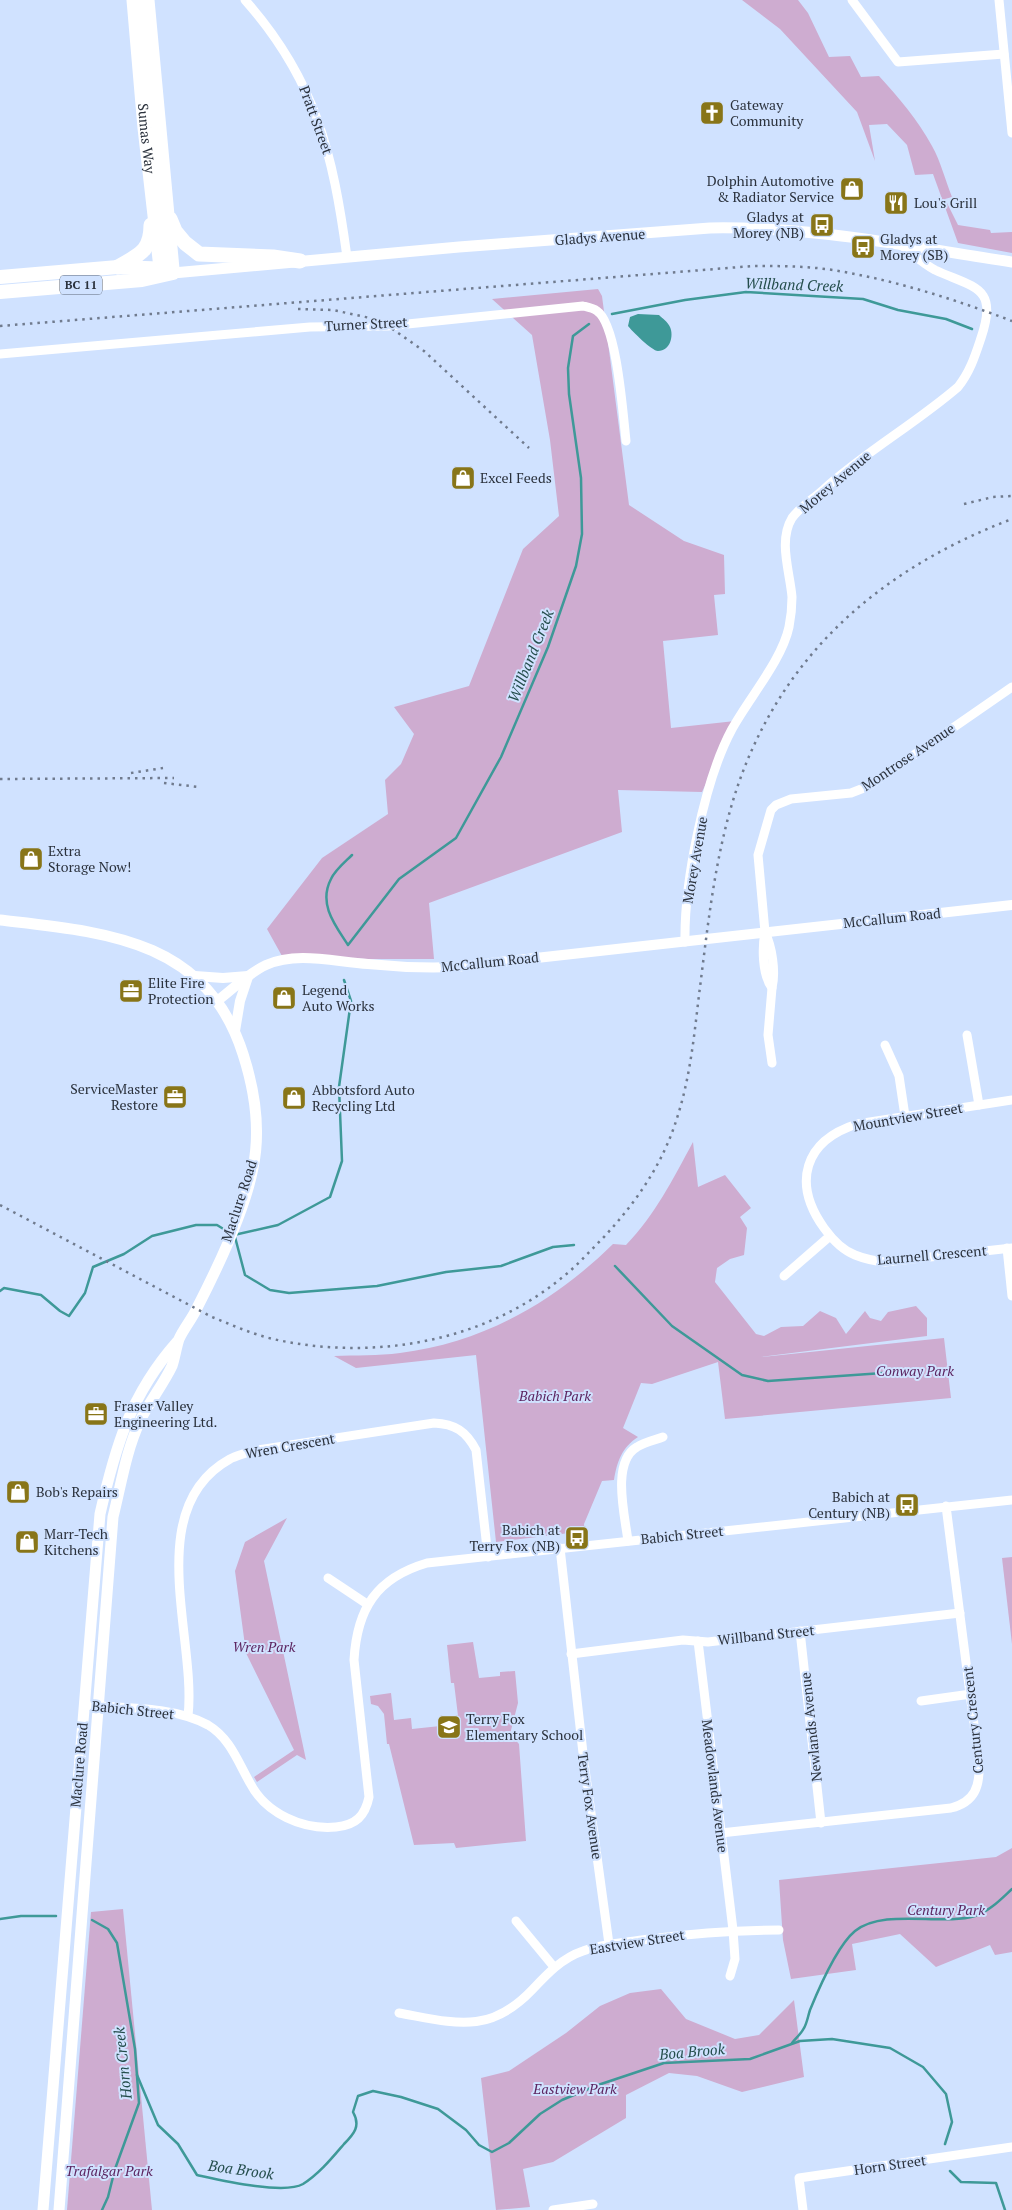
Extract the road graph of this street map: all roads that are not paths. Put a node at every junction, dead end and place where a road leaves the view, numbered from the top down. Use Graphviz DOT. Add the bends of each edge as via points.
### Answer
graph roads {
  1 [pos="134,0"];
  2 [pos="147,0"];
  3 [pos="245,0"];
  4 [pos="852,0"];
  5 [pos="1000,0"];
  6 [pos="1004,54"];
  7 [pos="1012,133"];
  8 [pos="154,151"];
  9 [pos="901,245"];
  10 [pos="347,257"];
  11 [pos="300,261"];
  12 [pos="1012,262"];
  13 [pos="118,267"];
  14 [pos="171,271"];
  15 [pos="0,278"];
  16 [pos="0,292"];
  17 [pos="0,354"];
  18 [pos="626,440"];
  19 [pos="1012,686"];
  20 [pos="1012,904"];
  21 [pos="0,920"];
  22 [pos="765,932"];
  23 [pos="685,942"];
  24 [pos="195,976"];
  25 [pos="248,976"];
  26 [pos="216,1001"];
  27 [pos="235,1031"];
  28 [pos="967,1035"];
  29 [pos="885,1045"];
  30 [pos="772,1063"];
  31 [pos="1012,1100"];
  32 [pos="978,1105"];
  33 [pos="905,1116"];
  34 [pos="805,1182"];
  35 [pos="830,1236"];
  36 [pos="1009,1248"];
  37 [pos="784,1276"];
  38 [pos="1012,1296"];
  39 [pos="179,1339"];
  40 [pos="663,1437"];
  41 [pos="1012,1500"];
  42 [pos="946,1506"];
  43 [pos="628,1541"];
  44 [pos="560,1548"];
  45 [pos="488,1556"];
  46 [pos="328,1578"];
  47 [pos="367,1604"];
  48 [pos="960,1613"];
  49 [pos="800,1631"];
  50 [pos="698,1641"];
  51 [pos="571,1654"];
  52 [pos="971,1694"];
  53 [pos="921,1701"];
  54 [pos="84,1705"];
  55 [pos="98,1706"];
  56 [pos="188,1716"];
  57 [pos="821,1822"];
  58 [pos="721,1833"];
  59 [pos="516,1921"];
  60 [pos="733,1930"];
  61 [pos="779,1930"];
  62 [pos="609,1944"];
  63 [pos="554,1968"];
  64 [pos="730,1976"];
  65 [pos="399,2013"];
  66 [pos="1012,2147"];
  67 [pos="593,2204"];
  68 [pos="43,2210"];
  69 [pos="59,2210"];
  70 [pos="553,2210"];
  71 [pos="803,2210"];
  1 -- 8 [label="highway, Sumas Way"];
  2 -- 8 [label="highway, Sumas Way"];
  3 -- 10 [label="street, Pratt Street" via="296,69 313,105 332,165"];
  4 -- 6 [label="street" via="898,62"];
  5 -- 6 [label="street"];
  6 -- 7 [label="street"];
  8 -- 11 [label="highway" via="171,222 191,248 205,255"];
  8 -- 13 [label="highway" via="146,170 151,228 149,243 139,255"];
  8 -- 14 [label="highway, Sumas Way"];
  9 -- 10 [label="main road, Gladys Avenue" via="788,229 720,228"];
  9 -- 12 [label="main road, Gladys Avenue"];
  9 -- 23 [label="street, Morey Avenue" via="922,263 973,286 984,295 986,325 969,371 958,387 855,463 792,519 786,547 792,597 788,629 781,649 732,730 711,783 691,877"];
  10 -- 11 [label="main road, Gladys Avenue"];
  11 -- 14 [label="main road, Gladys Avenue"];
  13 -- 14 [label="highway, BC 11"];
  13 -- 15 [label="highway, BC 11"];
  14 -- 16 [label="highway, BC 11" via="142,280"];
  17 -- 18 [label="street, Turner Street" via="310,327 388,326 583,306 598,311 613,342"];
  19 -- 22 [label="street, Montrose Avenue" via="869,786 851,792 791,799 773,807 758,855"];
  20 -- 22 [label="street, McCallum Road"];
  21 -- 24 [label="main road" via="110,935 174,961"];
  22 -- 23 [label="street, McCallum Road"];
  22 -- 30 [label="street, Montrose Avenue" via="767,981 772,988 768,1035"];
  23 -- 25 [label="street, McCallum Road" via="448,967 284,960"];
  24 -- 25 [label="street"];
  24 -- 26 [label="main road"];
  25 -- 26 [label="street, McCallum Road"];
  25 -- 27 [label="street"];
  26 -- 27 [label="main road, Maclure Road"];
  27 -- 39 [label="main road, Maclure Road" via="252,1081 257,1126 253,1168 213,1273"];
  28 -- 32 [label="street"];
  29 -- 33 [label="street" via="899,1076"];
  31 -- 32 [label="street, Mountview Street"];
  32 -- 33 [label="street, Mountview Street"];
  33 -- 34 [label="street, Mountview Street" via="840,1129 816,1150"];
  34 -- 35 [label="street, Laurnell Crescent" via="814,1215"];
  35 -- 36 [label="street, Laurnell Crescent" via="853,1255 885,1262"];
  35 -- 37 [label="street"];
  36 -- 38 [label="street"];
  39 -- 54 [label="main road, Maclure Road" via="144,1388 127,1419 112,1460 100,1514"];
  39 -- 55 [label="main road, Maclure Road" via="172,1366 139,1422 113,1517"];
  40 -- 43 [label="street" via="636,1447 623,1467 621,1480"];
  41 -- 42 [label="street, Babich Street"];
  42 -- 43 [label="street, Babich Street"];
  42 -- 48 [label="street, Century Crescent"];
  43 -- 44 [label="street, Babich Street"];
  44 -- 45 [label="street, Babich Street"];
  44 -- 51 [label="street, Terry Fox Avenue"];
  45 -- 47 [label="street, Babich Street" via="427,1563 409,1569 393,1578"];
  45 -- 56 [label="street, Wren Crescent" via="476,1450 465,1433 448,1424 434,1423 251,1451 230,1459 198,1488 187,1511 181,1538 178,1583 191,1693"];
  46 -- 47 [label="street"];
  47 -- 56 [label="street, Babich Street" via="359,1622 354,1660 370,1797 366,1811 357,1822 323,1828 302,1825 280,1815 250,1785 225,1740 209,1726"];
  48 -- 49 [label="street, Willband Street"];
  48 -- 52 [label="street, Century Crescent"];
  49 -- 50 [label="street, Willband Street"];
  49 -- 57 [label="street, Newlands Avenue"];
  50 -- 51 [label="street, Willband Street" via="683,1640"];
  50 -- 58 [label="street, Meadowlands Avenue"];
  51 -- 62 [label="street, Terry Fox Avenue"];
  52 -- 53 [label="street"];
  52 -- 57 [label="street, Century Crescent" via="980,1778 970,1799 951,1808"];
  54 -- 55 [label="street, Babich Street"];
  54 -- 68 [label="main road, Maclure Road"];
  55 -- 56 [label="street, Babich Street"];
  55 -- 69 [label="main road, Maclure Road"];
  57 -- 58 [label="street, Century Crescent"];
  58 -- 60 [label="street, Meadowlands Avenue"];
  59 -- 63 [label="street"];
  60 -- 61 [label="street, Eastview Street"];
  60 -- 62 [label="street, Eastview Street"];
  60 -- 64 [label="street, Meadowlands Avenue" via="735,1959"];
  62 -- 63 [label="street, Eastview Street" via="582,1951"];
  63 -- 65 [label="street, Eastview Street" via="520,2002 494,2018 450,2022"];
  66 -- 71 [label="street, Horn Street" via="799,2178"];
  67 -- 70 [label="street"];
}
